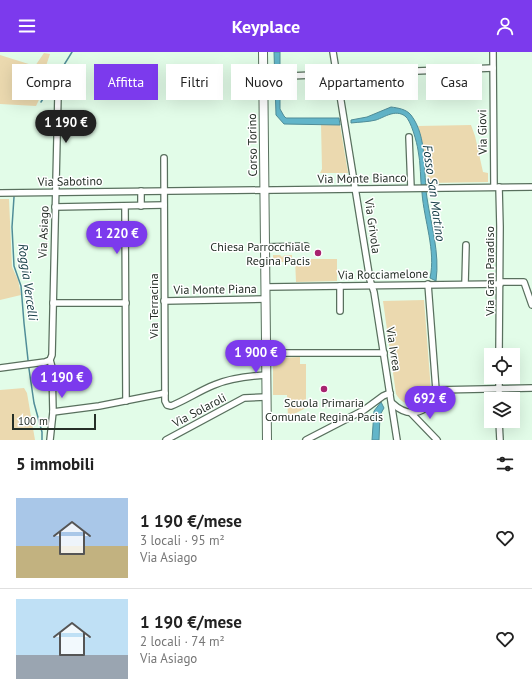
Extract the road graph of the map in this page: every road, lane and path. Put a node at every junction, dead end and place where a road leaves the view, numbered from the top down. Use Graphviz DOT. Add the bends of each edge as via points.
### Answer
graph roads {
  1 [pos="263,52"];
  2 [pos="333,52"];
  3 [pos="493,52"];
  4 [pos="263,64"];
  5 [pos="335,64"];
  6 [pos="493,68"];
  7 [pos="418,71"];
  8 [pos="58,100"];
  9 [pos="263,100"];
  10 [pos="341,100"];
  11 [pos="409,137"];
  12 [pos="164,158"];
  13 [pos="496,187"];
  14 [pos="532,187"];
  15 [pos="356,188"];
  16 [pos="411,188"];
  17 [pos="265,190"];
  18 [pos="141,191"];
  19 [pos="164,191"];
  20 [pos="56,192"];
  21 [pos="0,193"];
  22 [pos="164,205"];
  23 [pos="125,206"];
  24 [pos="141,206"];
  25 [pos="55,207"];
  26 [pos="466,245"];
  27 [pos="306,246"];
  28 [pos="265,247"];
  29 [pos="500,283"];
  30 [pos="428,284"];
  31 [pos="465,284"];
  32 [pos="372,285"];
  33 [pos="266,286"];
  34 [pos="340,286"];
  35 [pos="266,299"];
  36 [pos="164,301"];
  37 [pos="53,303"];
  38 [pos="126,303"];
  39 [pos="532,305"];
  40 [pos="340,311"];
  41 [pos="499,348"];
  42 [pos="266,353"];
  43 [pos="384,353"];
  44 [pos="50,360"];
  45 [pos="0,368"];
  46 [pos="266,375"];
  47 [pos="499,384"];
  48 [pos="532,388"];
  49 [pos="436,390"];
  50 [pos="499,390"];
  51 [pos="165,393"];
  52 [pos="390,393"];
  53 [pos="266,397"];
  54 [pos="126,400"];
  55 [pos="392,404"];
  56 [pos="53,412"];
  57 [pos="411,413"];
  58 [pos="499,428"];
  59 [pos="50,440"];
  60 [pos="166,440"];
  61 [pos="267,440"];
  62 [pos="306,440"];
  63 [pos="398,440"];
  64 [pos="436,440"];
  65 [pos="500,440"];
  1 -- 4 [label="main road, Corso Torino"];
  2 -- 5 [label="street, Via Grivola"];
  3 -- 6 [label="street, Via Giovi"];
  6 -- 7 [label="street"];
  6 -- 13 [label="street, Via Giovi"];
  8 -- 20 [label="street, Via Asiago"];
  9 -- 17 [label="main road, Corso Torino"];
  10 -- 15 [label="street, Via Grivola"];
  11 -- 16 [label="street"];
  12 -- 19 [label="street, Via Terracina"];
  13 -- 14 [label="street, Via Monte Bianco"];
  13 -- 16 [label="street, Via Monte Bianco"];
  13 -- 29 [label="street, Via Gran Paradiso"];
  15 -- 16 [label="street, Via Monte Bianco"];
  15 -- 17 [label="street, Via Monte Bianco"];
  15 -- 32 [label="street, Via Grivola"];
  17 -- 19 [label="street, Via Sabotino"];
  17 -- 28 [label="main road, Corso Torino"];
  18 -- 19 [label="street, Via Sabotino"];
  18 -- 20 [label="street, Via Sabotino"];
  18 -- 24 [label="street"];
  19 -- 22 [label="street, Via Terracina"];
  20 -- 21 [label="street, Via Sabotino"];
  20 -- 25 [label="street, Via Asiago"];
  22 -- 24 [label="street"];
  22 -- 36 [label="street, Via Terracina"];
  23 -- 24 [label="street"];
  23 -- 25 [label="street"];
  23 -- 38 [label="street"];
  25 -- 37 [label="street, Via Asiago"];
  26 -- 31 [label="street"];
  27 -- 28 [label="street"];
  28 -- 33 [label="main road, Corso Torino"];
  29 -- 31 [label="street, Via Rocciamelone"];
  29 -- 39 [label="street, Via Rocciamelone" via="524,282"];
  29 -- 41 [label="street, Via Gran Paradiso"];
  30 -- 31 [label="street, Via Rocciamelone"];
  30 -- 32 [label="street, Via Rocciamelone"];
  30 -- 49 [label="street"];
  32 -- 34 [label="street, Via Rocciamelone"];
  32 -- 43 [label="street, Via Ivrea"];
  33 -- 34 [label="street, Via Rocciamelone"];
  33 -- 35 [label="main road, Corso Torino"];
  34 -- 40 [label="street"];
  35 -- 36 [label="street, Via Monte Piana"];
  35 -- 42 [label="main road, Corso Torino"];
  36 -- 51 [label="street, Via Terracina"];
  37 -- 38 [label="street"];
  37 -- 44 [label="street, Via Asiago"];
  38 -- 54 [label="street"];
  42 -- 43 [label="street"];
  42 -- 46 [label="main road, Corso Torino"];
  43 -- 52 [label="street, Via Ivrea"];
  44 -- 45 [label="street"];
  44 -- 56 [label="street, Via Asiago"];
  46 -- 51 [label="street, Via Terracina" via="229,380 171,406 166,405"];
  46 -- 53 [label="main road, Corso Torino"];
  47 -- 50 [label="street"];
  48 -- 50 [label="street"];
  49 -- 50 [label="street"];
  49 -- 57 [label="street" via="430,405"];
  51 -- 54 [label="street"];
  52 -- 55 [label="street, Via Ivrea"];
  52 -- 62 [label="street" via="364,410"];
  53 -- 60 [label="street, Via Solaroli" via="244,398"];
  53 -- 61 [label="main road, Corso Torino"];
  54 -- 56 [label="street"];
  55 -- 57 [label="street"];
  55 -- 63 [label="street, Via Ivrea"];
  56 -- 59 [label="street, Via Asiago"];
  57 -- 64 [label="street"];
  58 -- 65 [label="street"];
}
